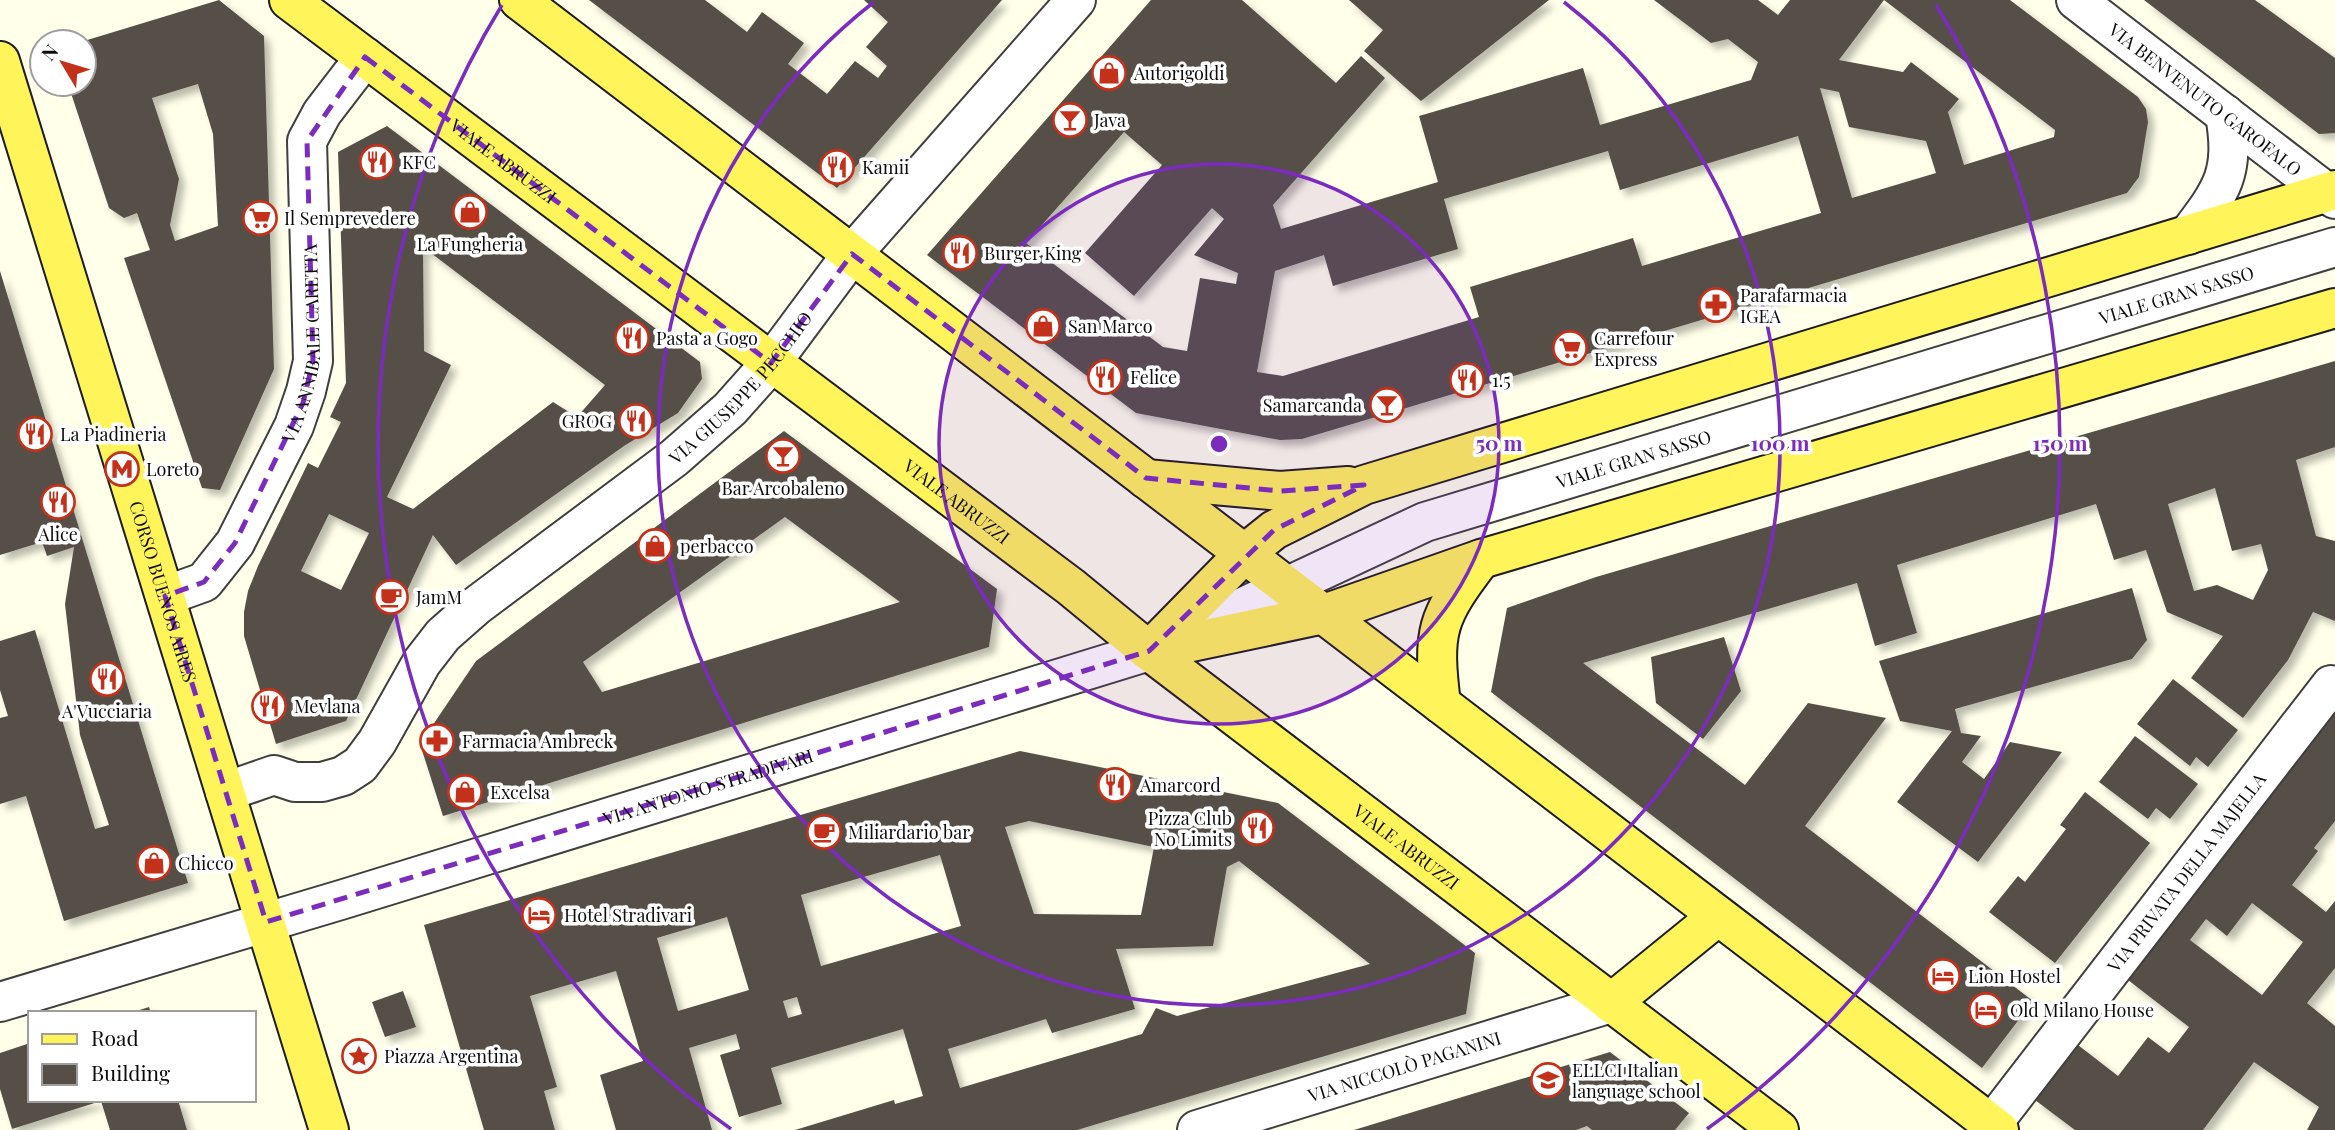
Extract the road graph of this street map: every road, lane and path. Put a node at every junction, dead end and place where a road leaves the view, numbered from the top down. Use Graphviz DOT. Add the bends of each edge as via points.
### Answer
graph roads {
  1 [pos="519,0"];
  2 [pos="1076,0"];
  3 [pos="2076,0"];
  4 [pos="294,2"];
  5 [pos="365,57"];
  6 [pos="0,61"];
  7 [pos="2225,114"];
  8 [pos="2332,194"];
  9 [pos="2189,235"];
  10 [pos="2335,247"];
  11 [pos="852,254"];
  12 [pos="2335,308"];
  13 [pos="771,363"];
  14 [pos="1146,478"];
  15 [pos="1364,485"];
  16 [pos="1244,554"];
  17 [pos="1481,559"];
  18 [pos="1286,585"];
  19 [pos="165,596"];
  20 [pos="1324,614"];
  21 [pos="1149,650"];
  22 [pos="2331,685"];
  23 [pos="1441,704"];
  24 [pos="225,792"];
  25 [pos="1718,916"];
  26 [pos="266,922"];
  27 [pos="0,1002"];
  28 [pos="1611,1003"];
  29 [pos="1996,1127"];
  30 [pos="329,1130"];
  31 [pos="1197,1130"];
  32 [pos="1779,1130"];
  1 -- 11 [label="main road"];
  2 -- 11 [label="street, VIA GIUSEPPE PECCHIO"];
  3 -- 7 [label="street, VIA BENVENUTO GAROFALO"];
  4 -- 5 [label="main road, VIALE ABRUZZI"];
  5 -- 13 [label="main road, VIALE ABRUZZI"];
  5 -- 19 [label="street, VIA ANNIBALE CARETTA" via="322,113 307,141 313,361 303,403 235,543 204,582"];
  6 -- 19 [label="main road, CORSO BUENOS AIRES"];
  7 -- 8 [label="street, VIA BENVENUTO GAROFALO"];
  7 -- 9 [label="street" via="2231,150 2227,171 2212,204"];
  8 -- 9 [label="main road"];
  9 -- 15 [label="main road"];
  10 -- 18 [label="street, VIALE GRAN SASSO" via="1425,522"];
  11 -- 13 [label="street, VIA GIUSEPPE PECCHIO"];
  11 -- 14 [label="main road"];
  12 -- 17 [label="main road"];
  13 -- 21 [label="main road, VIALE ABRUZZI"];
  13 -- 24 [label="street, VIA GIUSEPPE PECCHIO" via="730,409 674,458 455,623 422,662 360,765 334,779 308,784 274,775"];
  14 -- 15 [label="main road" via="1280,491"];
  14 -- 16 [label="main road"];
  15 -- 16 [label="main road" via="1274,530"];
  16 -- 18 [label="main road"];
  16 -- 21 [label="main road"];
  17 -- 20 [label="main road"];
  17 -- 23 [label="main road" via="1441,620 1435,647"];
  18 -- 20 [label="main road"];
  18 -- 21 [label="street, VIALE GRAN SASSO"];
  19 -- 24 [label="main road, CORSO BUENOS AIRES"];
  20 -- 21 [label="main road"];
  20 -- 23 [label="main road"];
  21 -- 26 [label="street, VIA ANTONIO STRADIVARI"];
  21 -- 28 [label="main road, VIALE ABRUZZI"];
  22 -- 29 [label="street, VIA PRIVATA DELLA MAJELLA"];
  23 -- 25 [label="main road"];
  24 -- 26 [label="main road, CORSO BUENOS AIRES"];
  25 -- 28 [label="main road"];
  25 -- 29 [label="main road"];
  26 -- 27 [label="street, VIA ANTONIO STRADIVARI"];
  26 -- 30 [label="main road"];
  28 -- 31 [label="street, VIA NICCOLÒ PAGANINI"];
  28 -- 32 [label="main road, VIALE ABRUZZI"];
}
